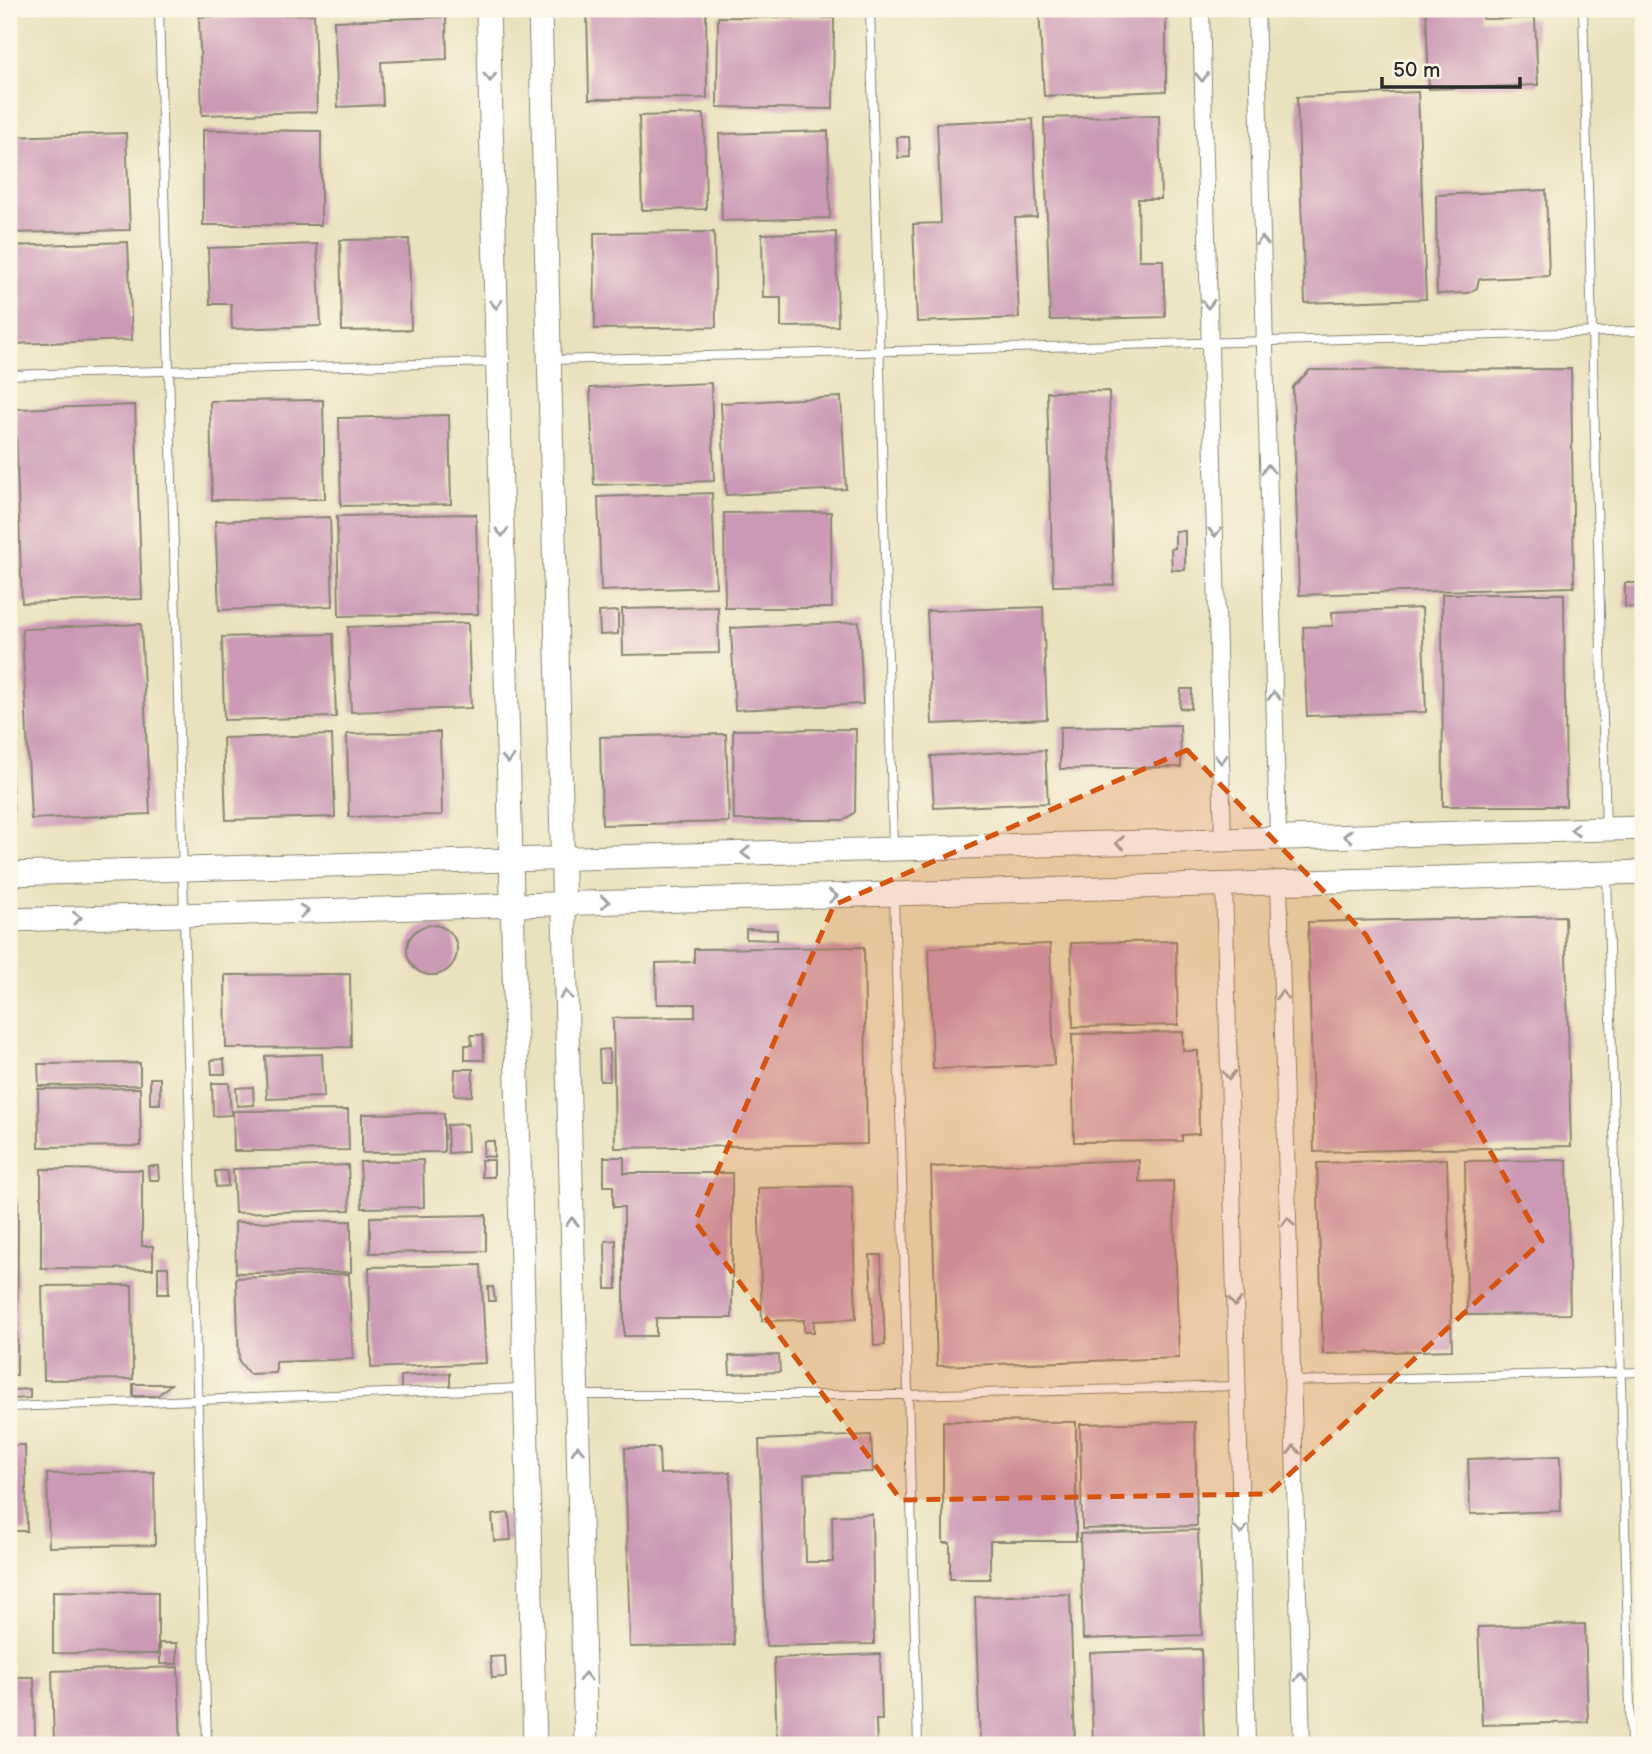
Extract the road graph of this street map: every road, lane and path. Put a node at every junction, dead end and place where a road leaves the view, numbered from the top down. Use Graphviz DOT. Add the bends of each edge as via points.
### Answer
graph roads {
  1 [pos="159,9"];
  2 [pos="488,9"];
  3 [pos="540,9"];
  4 [pos="870,9"];
  5 [pos="1201,9"];
  6 [pos="1256,9"];
  7 [pos="1584,9"];
  8 [pos="1643,331"];
  9 [pos="1592,333"];
  10 [pos="1265,341"];
  11 [pos="1209,343"];
  12 [pos="879,352"];
  13 [pos="549,360"];
  14 [pos="497,362"];
  15 [pos="169,370"];
  16 [pos="9,374"];
  17 [pos="1643,828"];
  18 [pos="1606,829"];
  19 [pos="1278,838"];
  20 [pos="1223,840"];
  21 [pos="893,849"];
  22 [pos="562,858"];
  23 [pos="511,860"];
  24 [pos="183,869"];
  25 [pos="1643,872"];
  26 [pos="1607,873"];
  27 [pos="9,874"];
  28 [pos="1279,882"];
  29 [pos="1224,884"];
  30 [pos="894,894"];
  31 [pos="564,904"];
  32 [pos="512,905"];
  33 [pos="184,915"];
  34 [pos="9,920"];
  35 [pos="1643,1372"];
  36 [pos="1621,1373"];
  37 [pos="1293,1381"];
  38 [pos="1238,1386"];
  39 [pos="524,1388"];
  40 [pos="577,1395"];
  41 [pos="908,1395"];
  42 [pos="197,1400"];
  43 [pos="9,1407"];
  44 [pos="207,1745"];
  45 [pos="535,1745"];
  46 [pos="586,1745"];
  47 [pos="918,1745"];
  48 [pos="1247,1745"];
  49 [pos="1302,1745"];
  50 [pos="1631,1745"];
  1 -- 15 [label="lane"];
  2 -- 14 [label="street, one-way"];
  3 -- 13 [label="street"];
  4 -- 12 [label="lane"];
  5 -- 11 [label="street, one-way"];
  10 -- 6 [label="street, one-way"];
  7 -- 9 [label="lane"];
  8 -- 9 [label="lane"];
  9 -- 10 [label="lane"];
  9 -- 18 [label="lane"];
  10 -- 11 [label="lane"];
  19 -- 10 [label="street, one-way"];
  11 -- 12 [label="lane"];
  11 -- 20 [label="street, one-way"];
  12 -- 13 [label="lane"];
  12 -- 21 [label="lane"];
  13 -- 22 [label="street"];
  14 -- 15 [label="lane"];
  14 -- 23 [label="street, one-way"];
  15 -- 16 [label="lane"];
  15 -- 24 [label="lane"];
  17 -- 18 [label="street"];
  18 -- 19 [label="street, one-way"];
  19 -- 20 [label="street"];
  20 -- 21 [label="street, one-way"];
  21 -- 22 [label="street, one-way"];
  22 -- 23 [label="street"];
  22 -- 31 [label="street"];
  23 -- 24 [label="street"];
  23 -- 32 [label="street"];
  24 -- 27 [label="street"];
  24 -- 33 [label="lane"];
  25 -- 26 [label="street"];
  26 -- 28 [label="street"];
  26 -- 36 [label="lane"];
  28 -- 29 [label="street"];
  37 -- 28 [label="street, one-way"];
  29 -- 30 [label="street"];
  29 -- 38 [label="street, one-way"];
  31 -- 30 [label="street, one-way"];
  30 -- 41 [label="lane"];
  31 -- 32 [label="street"];
  40 -- 31 [label="street, one-way"];
  33 -- 32 [label="street, one-way"];
  32 -- 39 [label="street"];
  34 -- 33 [label="street, one-way"];
  33 -- 42 [label="lane"];
  35 -- 36 [label="lane"];
  36 -- 37 [label="lane"];
  36 -- 50 [label="lane"];
  49 -- 37 [label="street, one-way"];
  38 -- 41 [label="lane"];
  38 -- 48 [label="street, one-way"];
  39 -- 42 [label="lane"];
  39 -- 45 [label="street"];
  40 -- 41 [label="lane"];
  46 -- 40 [label="street, one-way"];
  41 -- 47 [label="lane"];
  42 -- 43 [label="lane"];
  42 -- 44 [label="lane"];
}
